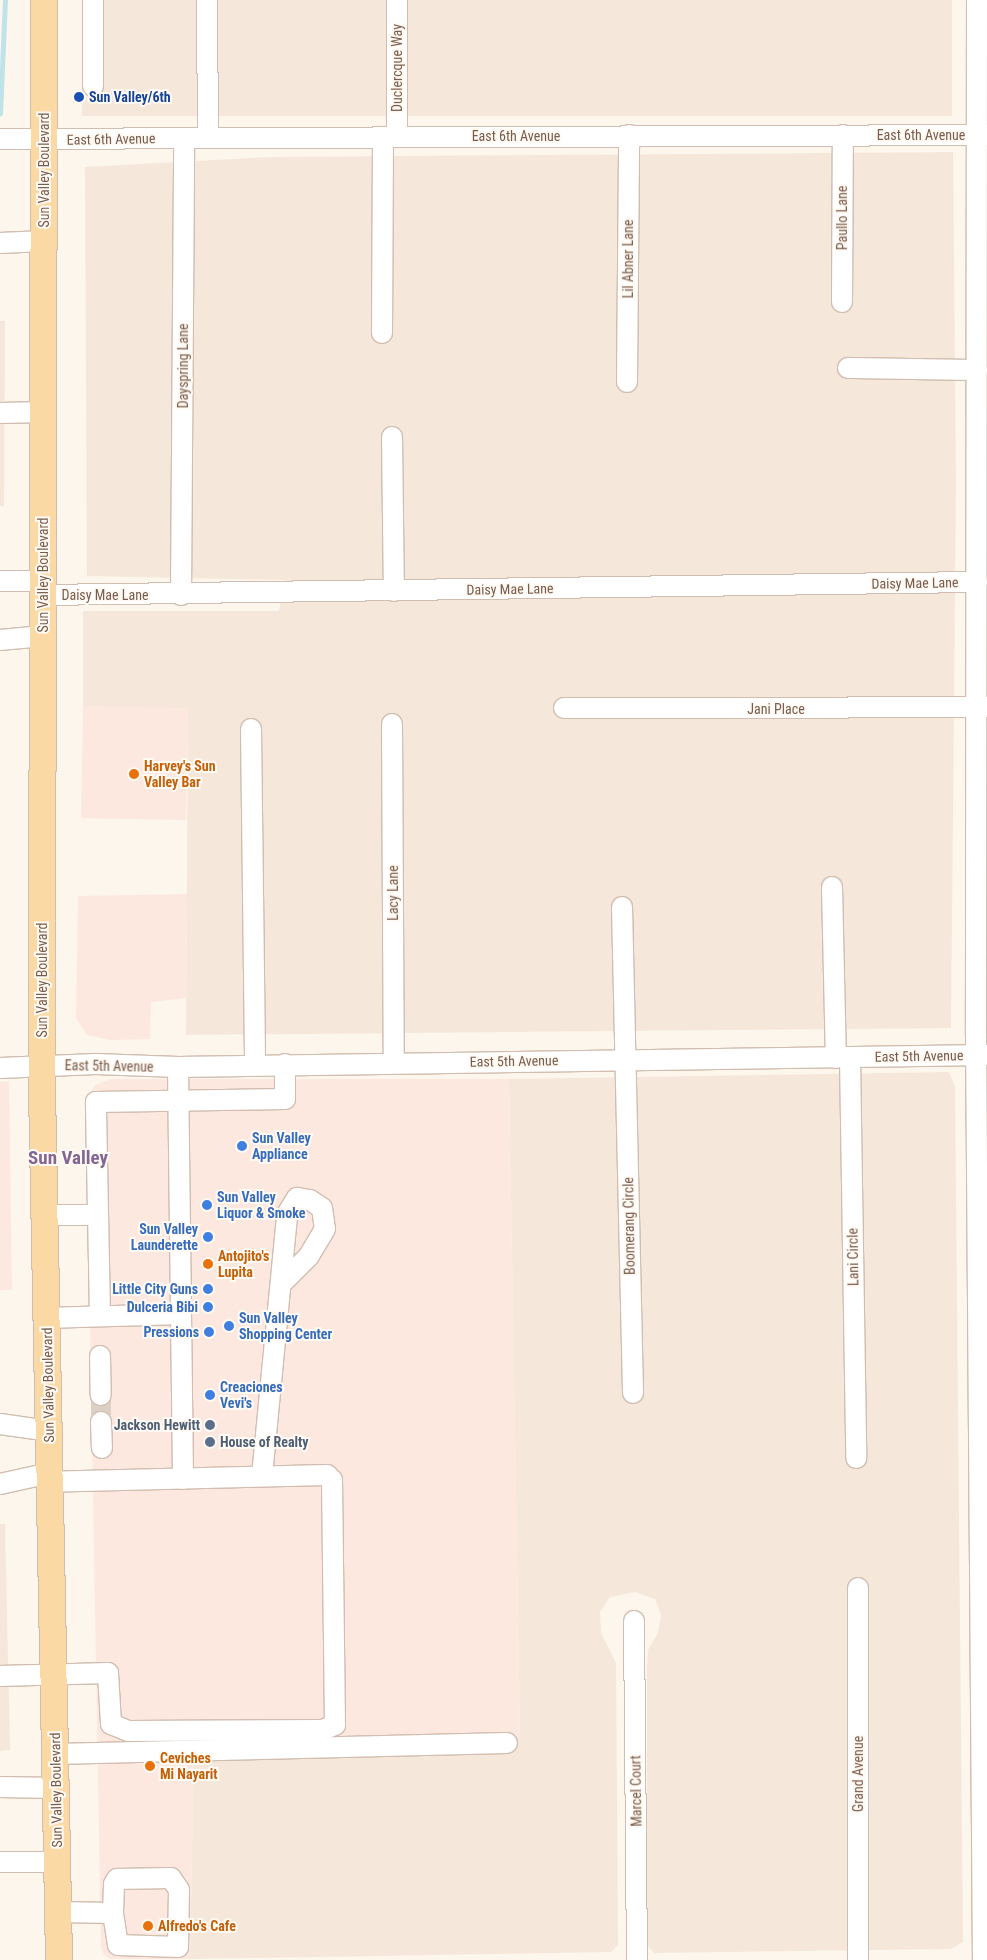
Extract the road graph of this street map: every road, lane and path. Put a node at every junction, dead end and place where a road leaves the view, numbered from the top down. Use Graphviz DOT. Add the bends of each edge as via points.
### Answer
graph roads {
  1 [pos="44,0"];
  2 [pos="93,0"];
  3 [pos="207,0"];
  4 [pos="397,0"];
  5 [pos="977,0"];
  6 [pos="93,86"];
  7 [pos="629,135"];
  8 [pos="843,135"];
  9 [pos="982,135"];
  10 [pos="390,136"];
  11 [pos="184,138"];
  12 [pos="208,138"];
  13 [pos="0,139"];
  14 [pos="44,139"];
  15 [pos="982,213"];
  16 [pos="44,241"];
  17 [pos="0,243"];
  18 [pos="842,302"];
  19 [pos="382,333"];
  20 [pos="848,368"];
  21 [pos="977,370"];
  22 [pos="628,382"];
  23 [pos="44,412"];
  24 [pos="0,413"];
  25 [pos="392,436"];
  26 [pos="982,488"];
  27 [pos="0,581"];
  28 [pos="977,582"];
  29 [pos="43,588"];
  30 [pos="394,591"];
  31 [pos="181,595"];
  32 [pos="43,636"];
  33 [pos="0,640"];
  34 [pos="982,707"];
  35 [pos="564,708"];
  36 [pos="392,724"];
  37 [pos="250,729"];
  38 [pos="982,886"];
  39 [pos="832,887"];
  40 [pos="622,907"];
  41 [pos="982,1055"];
  42 [pos="843,1057"];
  43 [pos="626,1060"];
  44 [pos="394,1063"];
  45 [pos="285,1064"];
  46 [pos="255,1065"];
  47 [pos="42,1066"];
  48 [pos="178,1067"];
  49 [pos="0,1068"];
  50 [pos="177,1100"];
  51 [pos="44,1215"];
  52 [pos="98,1215"];
  53 [pos="281,1284"];
  54 [pos="181,1314"];
  55 [pos="100,1316"];
  56 [pos="46,1318"];
  57 [pos="100,1356"];
  58 [pos="632,1393"];
  59 [pos="101,1395"];
  60 [pos="101,1422"];
  61 [pos="0,1424"];
  62 [pos="49,1431"];
  63 [pos="102,1448"];
  64 [pos="856,1458"];
  65 [pos="262,1476"];
  66 [pos="50,1478"];
  67 [pos="182,1479"];
  68 [pos="0,1484"];
  69 [pos="984,1518"];
  70 [pos="858,1588"];
  71 [pos="634,1621"];
  72 [pos="0,1676"];
  73 [pos="54,1676"];
  74 [pos="507,1743"];
  75 [pos="55,1754"];
  76 [pos="0,1787"];
  77 [pos="56,1788"];
  78 [pos="0,1862"];
  79 [pos="57,1862"];
  80 [pos="58,1912"];
  81 [pos="113,1913"];
  82 [pos="59,1960"];
  83 [pos="638,1960"];
  84 [pos="858,1960"];
  85 [pos="984,1960"];
  1 -- 14 [label="main road, Sun Valley Boulevard"];
  2 -- 6 [label="street"];
  3 -- 12 [label="street"];
  4 -- 10 [label="street, Duclercque Way"];
  5 -- 9 [label="street"];
  7 -- 8 [label="street, East 6th Avenue"];
  7 -- 10 [label="street, East 6th Avenue"];
  7 -- 22 [label="street, Lil Abner Lane"];
  8 -- 9 [label="street, East 6th Avenue"];
  8 -- 18 [label="street, Paullo Lane"];
  9 -- 15 [label="street"];
  10 -- 12 [label="street, East 6th Avenue"];
  10 -- 19 [label="street, Duclercque Way"];
  11 -- 12 [label="street, East 6th Avenue"];
  11 -- 14 [label="street, East 6th Avenue"];
  11 -- 31 [label="street, Dayspring Lane"];
  13 -- 14 [label="street, East 6th Avenue"];
  14 -- 16 [label="main road, Sun Valley Boulevard"];
  15 -- 21 [label="street"];
  16 -- 17 [label="street"];
  16 -- 23 [label="main road, Sun Valley Boulevard"];
  20 -- 21 [label="street"];
  21 -- 26 [label="street"];
  23 -- 24 [label="street"];
  23 -- 29 [label="main road, Sun Valley Boulevard"];
  25 -- 30 [label="street"];
  26 -- 28 [label="street"];
  27 -- 29 [label="street, Daisy Mae Lane"];
  28 -- 30 [label="street, Daisy Mae Lane"];
  28 -- 34 [label="street"];
  29 -- 31 [label="street, Daisy Mae Lane"];
  29 -- 32 [label="main road, Sun Valley Boulevard"];
  30 -- 31 [label="street, Daisy Mae Lane"];
  32 -- 33 [label="street"];
  32 -- 47 [label="main road, Sun Valley Boulevard"];
  34 -- 35 [label="street, Jani Place"];
  34 -- 38 [label="street"];
  36 -- 44 [label="street, Lacy Lane"];
  37 -- 46 [label="street"];
  38 -- 41 [label="street"];
  39 -- 42 [label="street, Lani Circle"];
  40 -- 43 [label="street, Boomerang Circle"];
  41 -- 42 [label="street, East 5th Avenue"];
  41 -- 69 [label="street"];
  42 -- 43 [label="street, East 5th Avenue"];
  42 -- 64 [label="street, Lani Circle"];
  43 -- 44 [label="street, East 5th Avenue"];
  43 -- 58 [label="street, Boomerang Circle"];
  44 -- 45 [label="street, East 5th Avenue"];
  45 -- 46 [label="street, East 5th Avenue"];
  45 -- 50 [label="street" via="284,1099"];
  46 -- 48 [label="street, East 5th Avenue"];
  47 -- 48 [label="street, East 5th Avenue"];
  47 -- 49 [label="street, East 5th Avenue"];
  47 -- 51 [label="main road, Sun Valley Boulevard"];
  48 -- 50 [label="street"];
  50 -- 52 [label="street" via="96,1102"];
  50 -- 54 [label="street"];
  51 -- 52 [label="street"];
  51 -- 56 [label="main road, Sun Valley Boulevard"];
  52 -- 55 [label="street"];
  53 -- 65 [label="street"];
  54 -- 55 [label="street"];
  54 -- 67 [label="street"];
  55 -- 56 [label="street"];
  56 -- 62 [label="main road, Sun Valley Boulevard"];
  57 -- 59 [label="street"];
  60 -- 63 [label="street"];
  61 -- 62 [label="street"];
  62 -- 66 [label="main road, Sun Valley Boulevard"];
  65 -- 67 [label="street"];
  65 -- 73 [label="street" via="327,1475 332,1480 335,1725 322,1730 128,1731 111,1724 108,1674"];
  66 -- 67 [label="street"];
  66 -- 68 [label="street"];
  66 -- 73 [label="main road, Sun Valley Boulevard"];
  69 -- 85 [label="street"];
  70 -- 84 [label="street, Grand Avenue"];
  71 -- 83 [label="street, Marcel Court"];
  72 -- 73 [label="street"];
  73 -- 75 [label="main road, Sun Valley Boulevard"];
  74 -- 75 [label="street"];
  75 -- 77 [label="main road, Sun Valley Boulevard"];
  76 -- 77 [label="street"];
  77 -- 79 [label="main road, Sun Valley Boulevard"];
  78 -- 79 [label="street"];
  79 -- 80 [label="main road, Sun Valley Boulevard"];
  80 -- 81 [label="street"];
  80 -- 82 [label="main road, Sun Valley Boulevard"];
  81 -- 81 [label="street" via="117,1879 171,1878 179,1890 178,1947 118,1945"];
}
